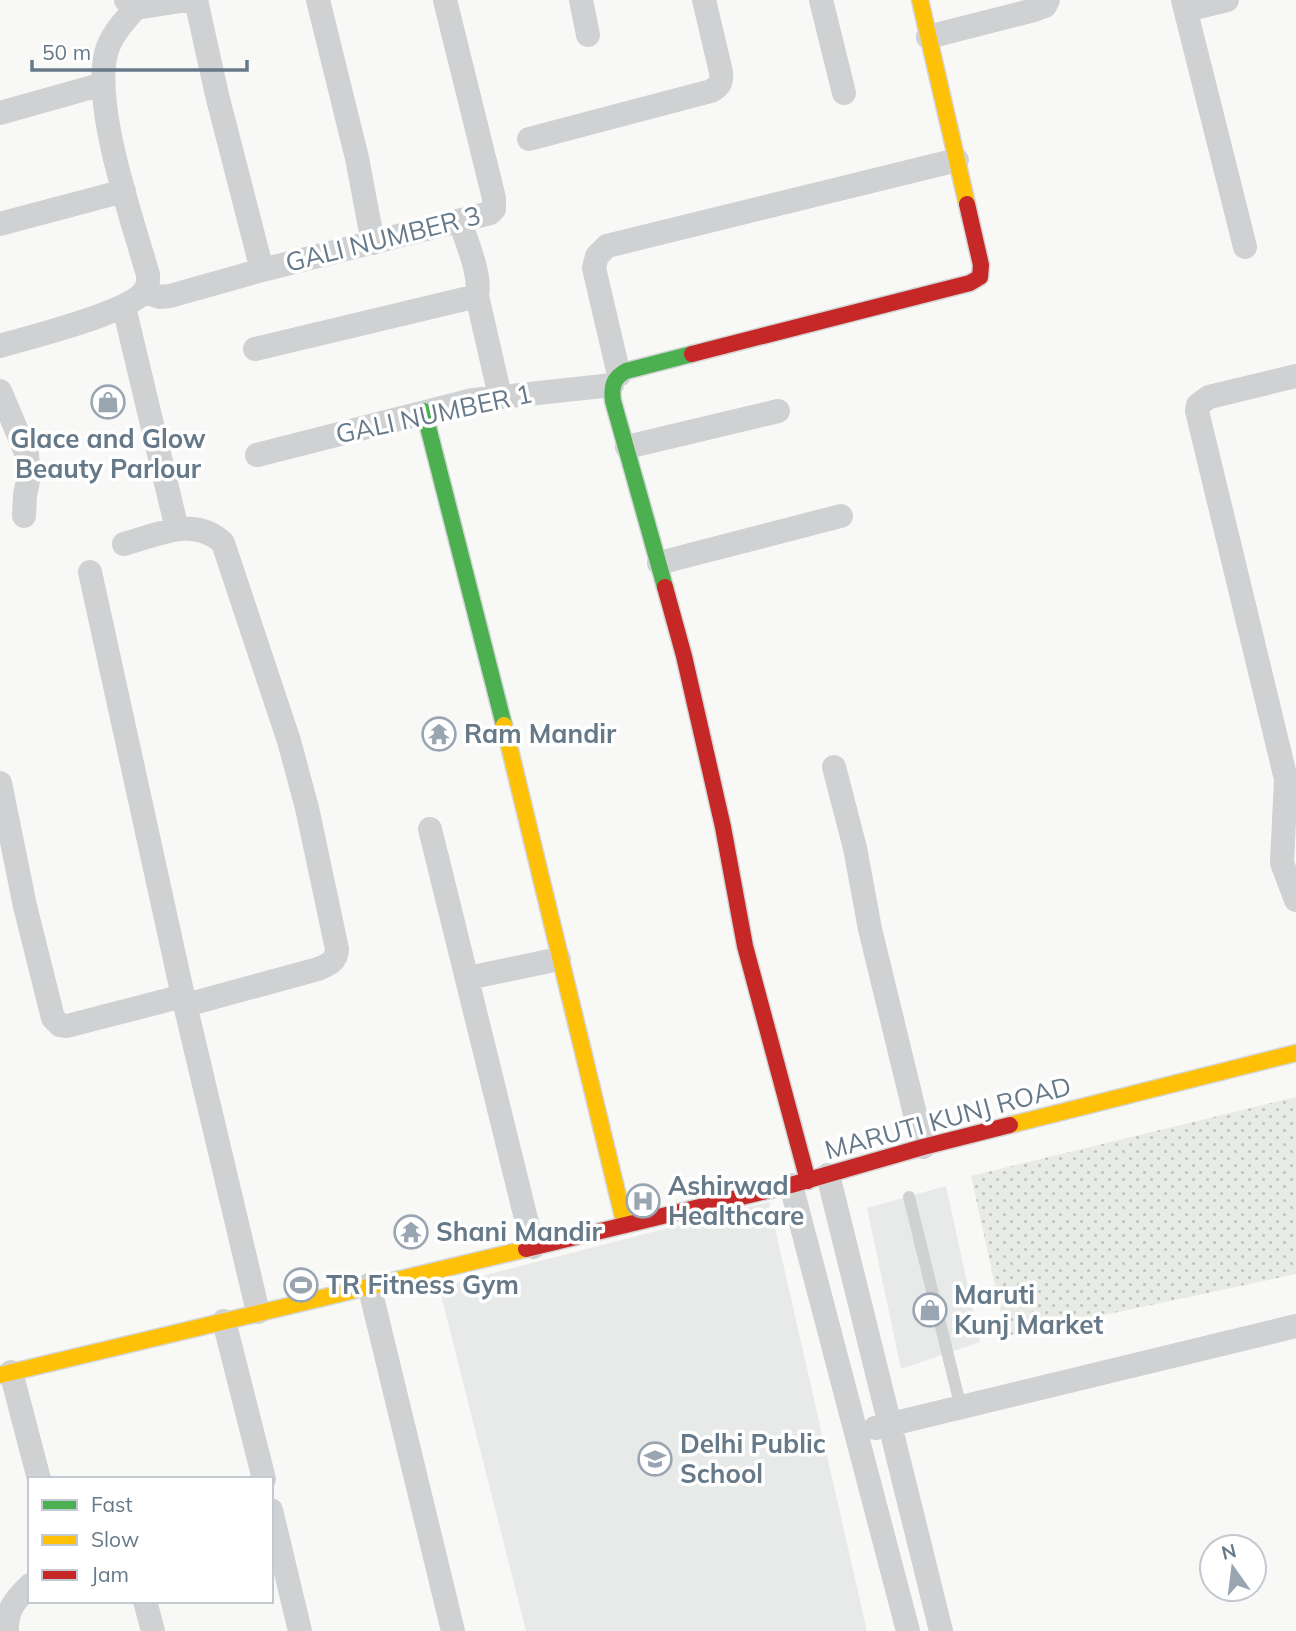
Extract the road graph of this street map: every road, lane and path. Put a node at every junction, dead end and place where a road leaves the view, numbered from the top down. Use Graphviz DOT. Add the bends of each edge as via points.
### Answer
graph roads {
  1 [pos="187,0"];
  2 [pos="196,0"];
  3 [pos="318,0"];
  4 [pos="445,0"];
  5 [pos="581,0"];
  6 [pos="704,0"];
  7 [pos="821,0"];
  8 [pos="919,0"];
  9 [pos="1048,0"];
  10 [pos="1227,0"];
  11 [pos="131,4"];
  12 [pos="1185,5"];
  13 [pos="588,35"];
  14 [pos="928,37"];
  15 [pos="103,84"];
  16 [pos="844,93"];
  17 [pos="0,113"];
  18 [pos="529,139"];
  19 [pos="957,160"];
  20 [pos="124,191"];
  21 [pos="460,221"];
  22 [pos="0,224"];
  23 [pos="373,243"];
  24 [pos="1245,247"];
  25 [pos="262,270"];
  26 [pos="144,292"];
  27 [pos="477,296"];
  28 [pos="124,307"];
  29 [pos="0,346"];
  30 [pos="255,349"];
  31 [pos="1296,376"];
  32 [pos="615,380"];
  33 [pos="0,391"];
  34 [pos="500,396"];
  35 [pos="424,411"];
  36 [pos="778,411"];
  37 [pos="627,447"];
  38 [pos="257,455"];
  39 [pos="24,516"];
  40 [pos="841,516"];
  41 [pos="177,529"];
  42 [pos="124,544"];
  43 [pos="660,563"];
  44 [pos="90,572"];
  45 [pos="834,766"];
  46 [pos="0,783"];
  47 [pos="430,829"];
  48 [pos="1296,900"];
  49 [pos="559,959"];
  50 [pos="467,978"];
  51 [pos="184,1000"];
  52 [pos="1296,1053"];
  53 [pos="923,1147"];
  54 [pos="809,1180"];
  55 [pos="909,1197"];
  56 [pos="625,1225"];
  57 [pos="533,1247"];
  58 [pos="369,1285"];
  59 [pos="258,1312"];
  60 [pos="224,1321"];
  61 [pos="1296,1326"];
  62 [pos="6,1373"];
  63 [pos="961,1408"];
  64 [pos="890,1425"];
  65 [pos="858,1432"];
  66 [pos="38,1477"];
  67 [pos="263,1477"];
  68 [pos="273,1518"];
  69 [pos="28,1588"];
  70 [pos="146,1603"];
  71 [pos="7,1631"];
  72 [pos="153,1631"];
  73 [pos="300,1631"];
  74 [pos="453,1631"];
  75 [pos="908,1631"];
  76 [pos="941,1631"];
  1 -- 11 [label="street"];
  2 -- 25 [label="street"];
  3 -- 23 [label="street"];
  4 -- 21 [label="street, GALI NUMBER 3" via="494,204 490,213"];
  5 -- 13 [label="street"];
  6 -- 18 [label="street" via="722,72 717,88"];
  7 -- 16 [label="street"];
  8 -- 14 [label="street"];
  9 -- 14 [label="street" via="1034,10"];
  10 -- 12 [label="street"];
  11 -- 15 [label="street" via="108,47"];
  12 -- 24 [label="street"];
  14 -- 19 [label="street"];
  15 -- 17 [label="street"];
  15 -- 20 [label="street"];
  19 -- 32 [label="street" via="981,265 976,280"];
  19 -- 32 [label="street" via="607,246 597,256 594,268"];
  20 -- 22 [label="street"];
  20 -- 26 [label="street" via="148,275"];
  21 -- 23 [label="street, GALI NUMBER 3"];
  21 -- 27 [label="street"];
  23 -- 25 [label="street, GALI NUMBER 3"];
  25 -- 26 [label="street, GALI NUMBER 3" via="170,296"];
  26 -- 28 [label="street"];
  27 -- 30 [label="street"];
  27 -- 34 [label="street"];
  28 -- 29 [label="street"];
  28 -- 41 [label="street"];
  31 -- 48 [label="street" via="1209,397 1197,411 1286,779 1282,863"];
  32 -- 34 [label="street, GALI NUMBER 1"];
  32 -- 37 [label="street" via="613,401"];
  33 -- 39 [label="street" via="30,468"];
  34 -- 35 [label="street, GALI NUMBER 1"];
  35 -- 38 [label="street, GALI NUMBER 1"];
  35 -- 49 [label="street"];
  36 -- 37 [label="street"];
  37 -- 43 [label="street"];
  40 -- 43 [label="street"];
  41 -- 42 [label="street"];
  41 -- 51 [label="street" via="190,527 214,535 230,561 295,763 337,949 337,956 326,966"];
  43 -- 54 [label="street" via="723,827 745,946"];
  44 -- 51 [label="street"];
  45 -- 53 [label="street"];
  46 -- 51 [label="street" via="24,906 53,1018 66,1026"];
  47 -- 50 [label="street"];
  49 -- 50 [label="street"];
  49 -- 56 [label="street"];
  50 -- 57 [label="street"];
  51 -- 59 [label="street"];
  52 -- 53 [label="street, MARUTI KUNJ ROAD"];
  53 -- 54 [label="street, MARUTI KUNJ ROAD"];
  54 -- 56 [label="street, MARUTI KUNJ ROAD"];
  54 -- 64 [label="street"];
  54 -- 65 [label="street"];
  55 -- 63 [label="lane"];
  56 -- 57 [label="street, MARUTI KUNJ ROAD"];
  57 -- 58 [label="street, MARUTI KUNJ ROAD"];
  58 -- 59 [label="street, MARUTI KUNJ ROAD"];
  58 -- 74 [label="street"];
  59 -- 60 [label="street, MARUTI KUNJ ROAD"];
  60 -- 62 [label="street, MARUTI KUNJ ROAD"];
  60 -- 67 [label="street"];
  61 -- 63 [label="street"];
  62 -- 66 [label="street"];
  63 -- 64 [label="street"];
  64 -- 65 [label="street"];
  64 -- 76 [label="street"];
  65 -- 75 [label="street"];
  68 -- 73 [label="street"];
  69 -- 71 [label="street" via="10,1607"];
  70 -- 72 [label="street"];
}
